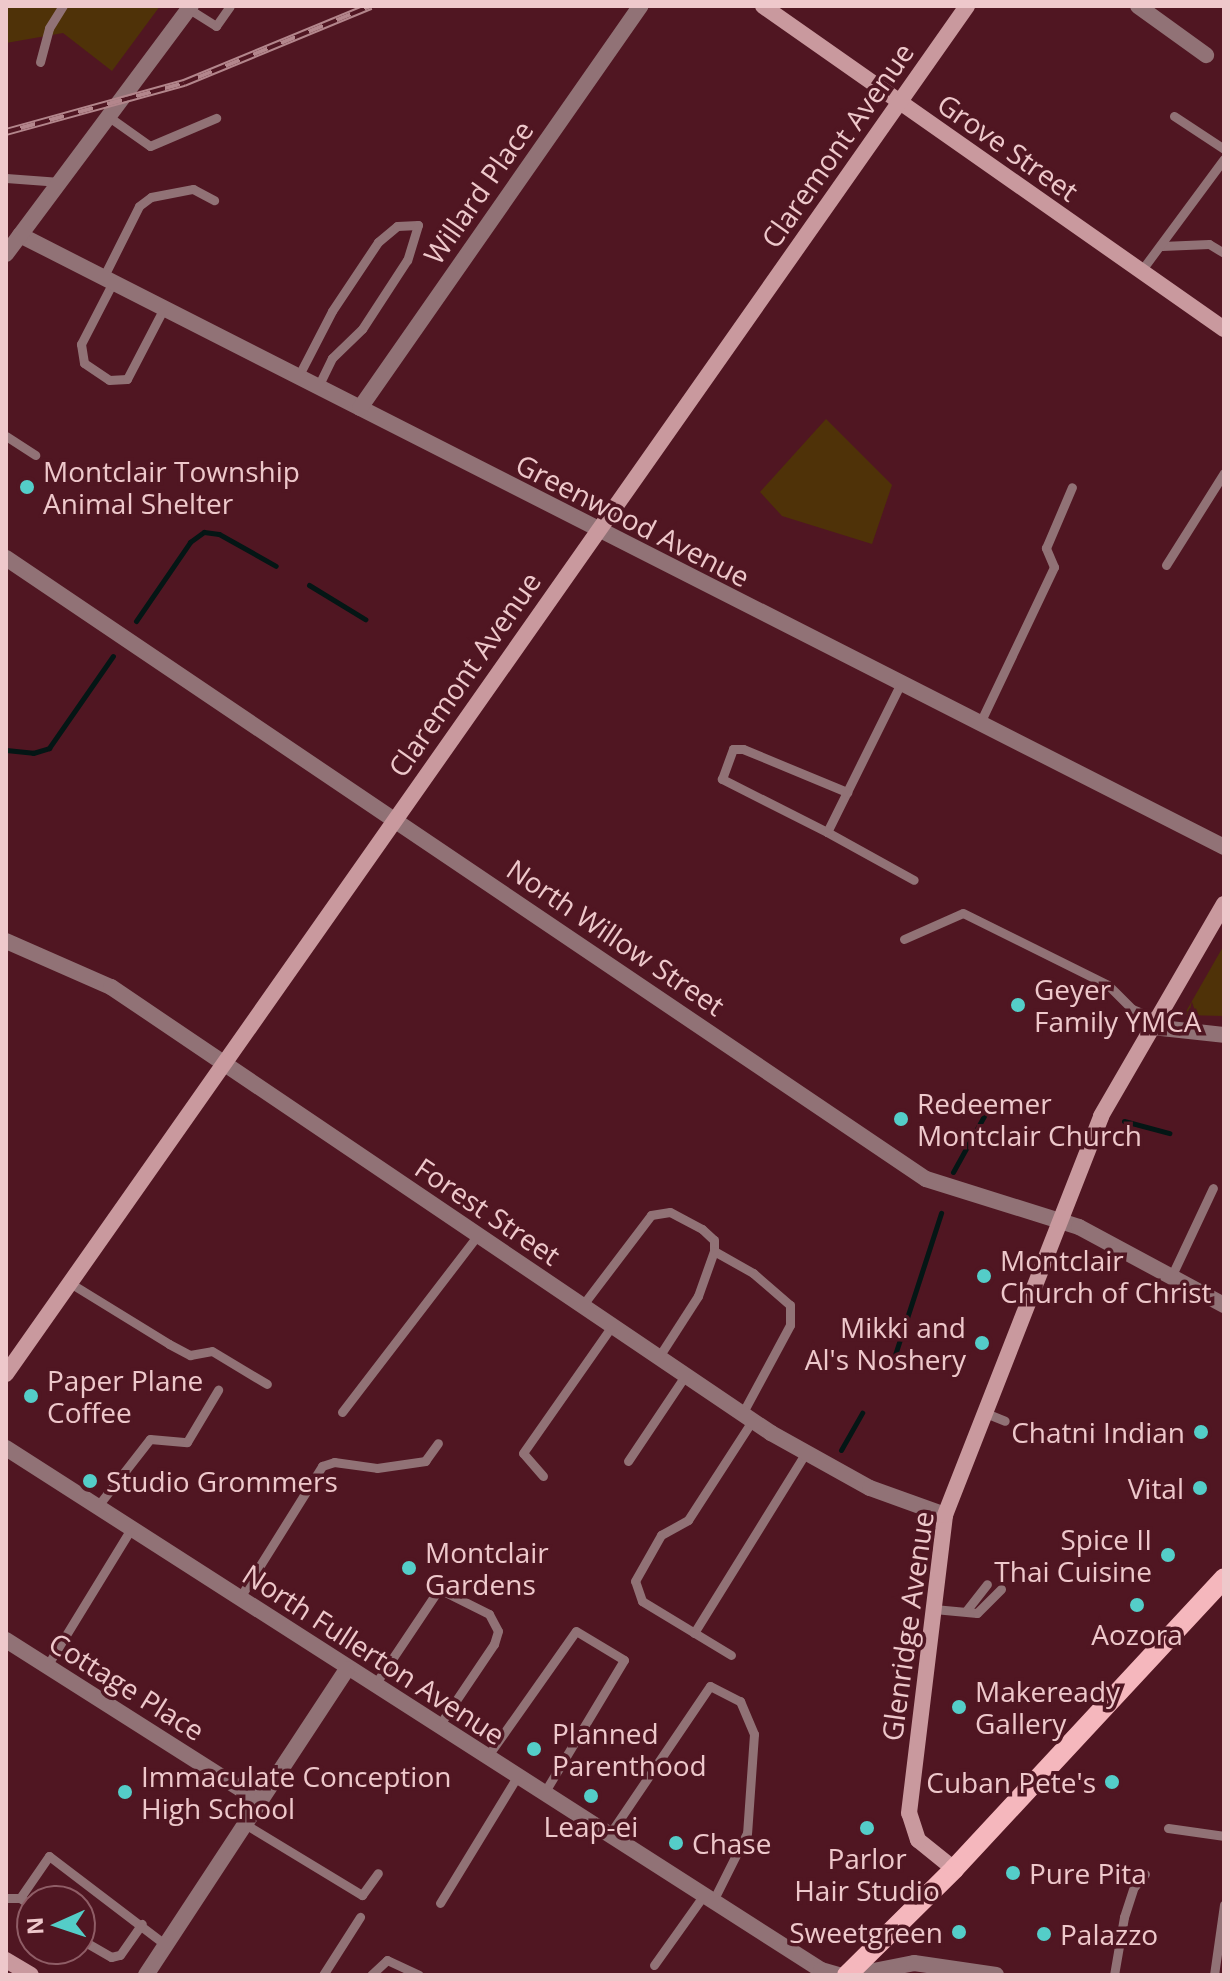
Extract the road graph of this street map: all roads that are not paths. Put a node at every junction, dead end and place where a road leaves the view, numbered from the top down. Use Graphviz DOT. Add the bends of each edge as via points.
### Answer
graph roads {
  1 [pos="63,6"];
  2 [pos="230,6"];
  3 [pos="640,6"];
  4 [pos="763,6"];
  5 [pos="967,6"];
  6 [pos="1138,6"];
  7 [pos="190,8"];
  8 [pos="1206,55"];
  9 [pos="40,62"];
  10 [pos="900,102"];
  11 [pos="1174,116"];
  12 [pos="109,117"];
  13 [pos="216,118"];
  14 [pos="1224,149"];
  15 [pos="1224,159"];
  16 [pos="6,178"];
  17 [pos="60,182"];
  18 [pos="214,200"];
  19 [pos="13,234"];
  20 [pos="1162,246"];
  21 [pos="1224,253"];
  22 [pos="6,254"];
  23 [pos="1141,271"];
  24 [pos="108,280"];
  25 [pos="164,308"];
  26 [pos="1223,327"];
  27 [pos="298,377"];
  28 [pos="318,387"];
  29 [pos="360,408"];
  30 [pos="6,436"];
  31 [pos="35,455"];
  32 [pos="1224,473"];
  33 [pos="1072,487"];
  34 [pos="596,530"];
  35 [pos="6,558"];
  36 [pos="1166,565"];
  37 [pos="900,685"];
  38 [pos="979,725"];
  39 [pos="847,792"];
  40 [pos="396,818"];
  41 [pos="827,832"];
  42 [pos="1224,847"];
  43 [pos="914,880"];
  44 [pos="1224,904"];
  45 [pos="904,939"];
  46 [pos="6,941"];
  47 [pos="1154,1023"];
  48 [pos="1224,1035"];
  49 [pos="224,1065"];
  50 [pos="1213,1188"];
  51 [pos="1060,1219"];
  52 [pos="477,1236"];
  53 [pos="714,1251"];
  54 [pos="1172,1275"];
  55 [pos="70,1283"];
  56 [pos="1224,1305"];
  57 [pos="582,1306"];
  58 [pos="612,1326"];
  59 [pos="658,1358"];
  60 [pos="8,1366"];
  61 [pos="685,1376"];
  62 [pos="267,1384"];
  63 [pos="218,1390"];
  64 [pos="342,1412"];
  65 [pos="988,1414"];
  66 [pos="747,1418"];
  67 [pos="1005,1421"];
  68 [pos="438,1443"];
  69 [pos="6,1448"];
  70 [pos="805,1454"];
  71 [pos="628,1461"];
  72 [pos="543,1476"];
  73 [pos="97,1507"];
  74 [pos="945,1515"];
  75 [pos="131,1529"];
  76 [pos="1224,1578"];
  77 [pos="987,1584"];
  78 [pos="1001,1589"];
  79 [pos="239,1599"];
  80 [pos="934,1609"];
  81 [pos="966,1611"];
  82 [pos="694,1633"];
  83 [pos="6,1640"];
  84 [pos="731,1655"];
  85 [pos="47,1666"];
  86 [pos="347,1669"];
  87 [pos="374,1686"];
  88 [pos="438,1727"];
  89 [pos="487,1757"];
  90 [pos="517,1777"];
  91 [pos="544,1793"];
  92 [pos="260,1801"];
  93 [pos="245,1824"];
  94 [pos="1168,1828"];
  95 [pos="609,1835"];
  96 [pos="1224,1836"];
  97 [pos="954,1869"];
  98 [pos="378,1873"];
  99 [pos="1145,1874"];
  100 [pos="29,1885"];
  101 [pos="89,1885"];
  102 [pos="96,1890"];
  103 [pos="708,1898"];
  104 [pos="440,1903"];
  105 [pos="1224,1905"];
  106 [pos="360,1917"];
  107 [pos="142,1924"];
  108 [pos="166,1945"];
  109 [pos="96,1948"];
  110 [pos="6,1960"];
  111 [pos="654,1965"];
  112 [pos="31,1975"];
  113 [pos="146,1975"];
  114 [pos="323,1975"];
  115 [pos="371,1975"];
  116 [pos="419,1975"];
  117 [pos="838,1975"];
  118 [pos="847,1975"];
  119 [pos="853,1975"];
  120 [pos="996,1975"];
  121 [pos="1114,1975"];
  122 [pos="1214,1975"];
  1 -- 9 [label="lane" via="49,28"];
  2 -- 7 [label="lane" via="216,26"];
  3 -- 29 [label="street, Willard Place"];
  4 -- 10 [label="street, Grove Street"];
  5 -- 10 [label="street, Claremont Avenue"];
  6 -- 8 [label="street"];
  7 -- 12 [label="street"];
  10 -- 23 [label="street, Grove Street"];
  10 -- 34 [label="street, Claremont Avenue"];
  11 -- 14 [label="lane"];
  12 -- 13 [label="lane" via="150,146"];
  12 -- 17 [label="street"];
  15 -- 20 [label="lane"];
  16 -- 17 [label="lane"];
  17 -- 19 [label="street"];
  18 -- 24 [label="lane" via="193,189 151,197 139,206"];
  19 -- 22 [label="street"];
  19 -- 24 [label="street, Greenwood Avenue"];
  20 -- 21 [label="lane" via="1209,244"];
  20 -- 23 [label="lane"];
  23 -- 26 [label="street, Grove Street"];
  24 -- 25 [label="street, Greenwood Avenue"];
  24 -- 25 [label="lane" via="81,344 84,363 109,380 127,379"];
  25 -- 27 [label="street, Greenwood Avenue"];
  27 -- 28 [label="street, Greenwood Avenue"];
  27 -- 28 [label="lane" via="332,311 378,242 397,226 418,225 407,260 362,329 332,358"];
  28 -- 29 [label="street, Greenwood Avenue"];
  29 -- 34 [label="street, Greenwood Avenue"];
  30 -- 31 [label="lane"];
  32 -- 36 [label="lane"];
  33 -- 38 [label="lane" via="1046,548 1054,567"];
  34 -- 37 [label="street, Greenwood Avenue"];
  34 -- 40 [label="street, Claremont Avenue"];
  35 -- 40 [label="street, North Willow Street"];
  37 -- 38 [label="street, Greenwood Avenue"];
  37 -- 39 [label="lane"];
  38 -- 42 [label="street, Greenwood Avenue"];
  39 -- 41 [label="lane"];
  39 -- 41 [label="lane" via="733,749 722,779"];
  40 -- 49 [label="street, Claremont Avenue"];
  40 -- 51 [label="street, North Willow Street" via="926,1179"];
  41 -- 43 [label="lane"];
  44 -- 47 [label="street, Glenridge Avenue"];
  45 -- 47 [label="lane" via="963,913 1108,985"];
  46 -- 49 [label="street, Forest Street" via="111,987"];
  47 -- 48 [label="street"];
  47 -- 51 [label="street, Glenridge Avenue" via="1101,1116"];
  49 -- 52 [label="street, Forest Street"];
  49 -- 55 [label="street, Claremont Avenue"];
  50 -- 54 [label="lane"];
  51 -- 54 [label="street, North Willow Street"];
  51 -- 65 [label="street, Glenridge Avenue"];
  52 -- 57 [label="street, Forest Street"];
  52 -- 64 [label="lane"];
  53 -- 57 [label="lane" via="714,1240 702,1229 670,1212 651,1215"];
  53 -- 59 [label="lane" via="698,1296"];
  53 -- 66 [label="lane" via="753,1273 790,1305 790,1325"];
  54 -- 56 [label="street, North Willow Street"];
  55 -- 60 [label="street, Claremont Avenue"];
  55 -- 62 [label="lane" via="190,1355 212,1351"];
  57 -- 58 [label="street, Forest Street"];
  58 -- 59 [label="street, Forest Street"];
  58 -- 72 [label="lane" via="523,1453"];
  59 -- 61 [label="street, Forest Street"];
  61 -- 66 [label="street, Forest Street"];
  61 -- 71 [label="lane"];
  63 -- 73 [label="lane" via="187,1442 150,1439"];
  65 -- 67 [label="lane"];
  65 -- 74 [label="street, Glenridge Avenue"];
  66 -- 70 [label="street, Forest Street"];
  66 -- 82 [label="lane" via="688,1520 661,1535 635,1581 642,1601"];
  68 -- 79 [label="lane" via="425,1461 385,1468 334,1462 322,1466"];
  69 -- 73 [label="street, North Fullerton Avenue"];
  70 -- 74 [label="street, Forest Street" via="880,1493"];
  70 -- 82 [label="lane"];
  73 -- 75 [label="street, North Fullerton Avenue"];
  74 -- 80 [label="street, Glenridge Avenue"];
  75 -- 79 [label="street, North Fullerton Avenue"];
  75 -- 85 [label="lane"];
  76 -- 97 [label="main road"];
  77 -- 81 [label="lane"];
  78 -- 81 [label="lane" via="987,1608"];
  79 -- 86 [label="street, North Fullerton Avenue"];
  80 -- 81 [label="lane"];
  80 -- 97 [label="street, Glenridge Avenue" via="909,1813 918,1840"];
  82 -- 84 [label="lane"];
  83 -- 85 [label="street, Cottage Place"];
  85 -- 92 [label="street, Cottage Place"];
  86 -- 87 [label="street, North Fullerton Avenue"];
  86 -- 92 [label="street"];
  87 -- 88 [label="street, North Fullerton Avenue"];
  87 -- 88 [label="lane" via="439,1589 489,1614 498,1631"];
  88 -- 89 [label="street, North Fullerton Avenue"];
  89 -- 90 [label="street, North Fullerton Avenue"];
  89 -- 91 [label="lane" via="576,1631 624,1660"];
  90 -- 91 [label="street, North Fullerton Avenue"];
  90 -- 104 [label="lane"];
  91 -- 95 [label="street, North Fullerton Avenue"];
  92 -- 93 [label="street"];
  93 -- 98 [label="lane" via="362,1895"];
  93 -- 108 [label="street"];
  94 -- 96 [label="lane"];
  95 -- 103 [label="street, North Fullerton Avenue"];
  95 -- 103 [label="lane" via="710,1686 740,1701 754,1734 747,1833"];
  97 -- 118 [label="main road"];
  99 -- 121 [label="lane" via="1134,1887 1124,1917"];
  100 -- 101 [label="lane" via="49,1856"];
  102 -- 107 [label="lane"];
  103 -- 111 [label="lane"];
  103 -- 117 [label="street, North Fullerton Avenue" via="821,1970"];
  105 -- 122 [label="lane"];
  106 -- 114 [label="lane"];
  107 -- 108 [label="lane"];
  107 -- 109 [label="lane" via="120,1955 111,1957"];
  108 -- 113 [label="street"];
  110 -- 112 [label="street"];
  115 -- 116 [label="lane" via="387,1960"];
  119 -- 120 [label="street" via="914,1963"];
}
